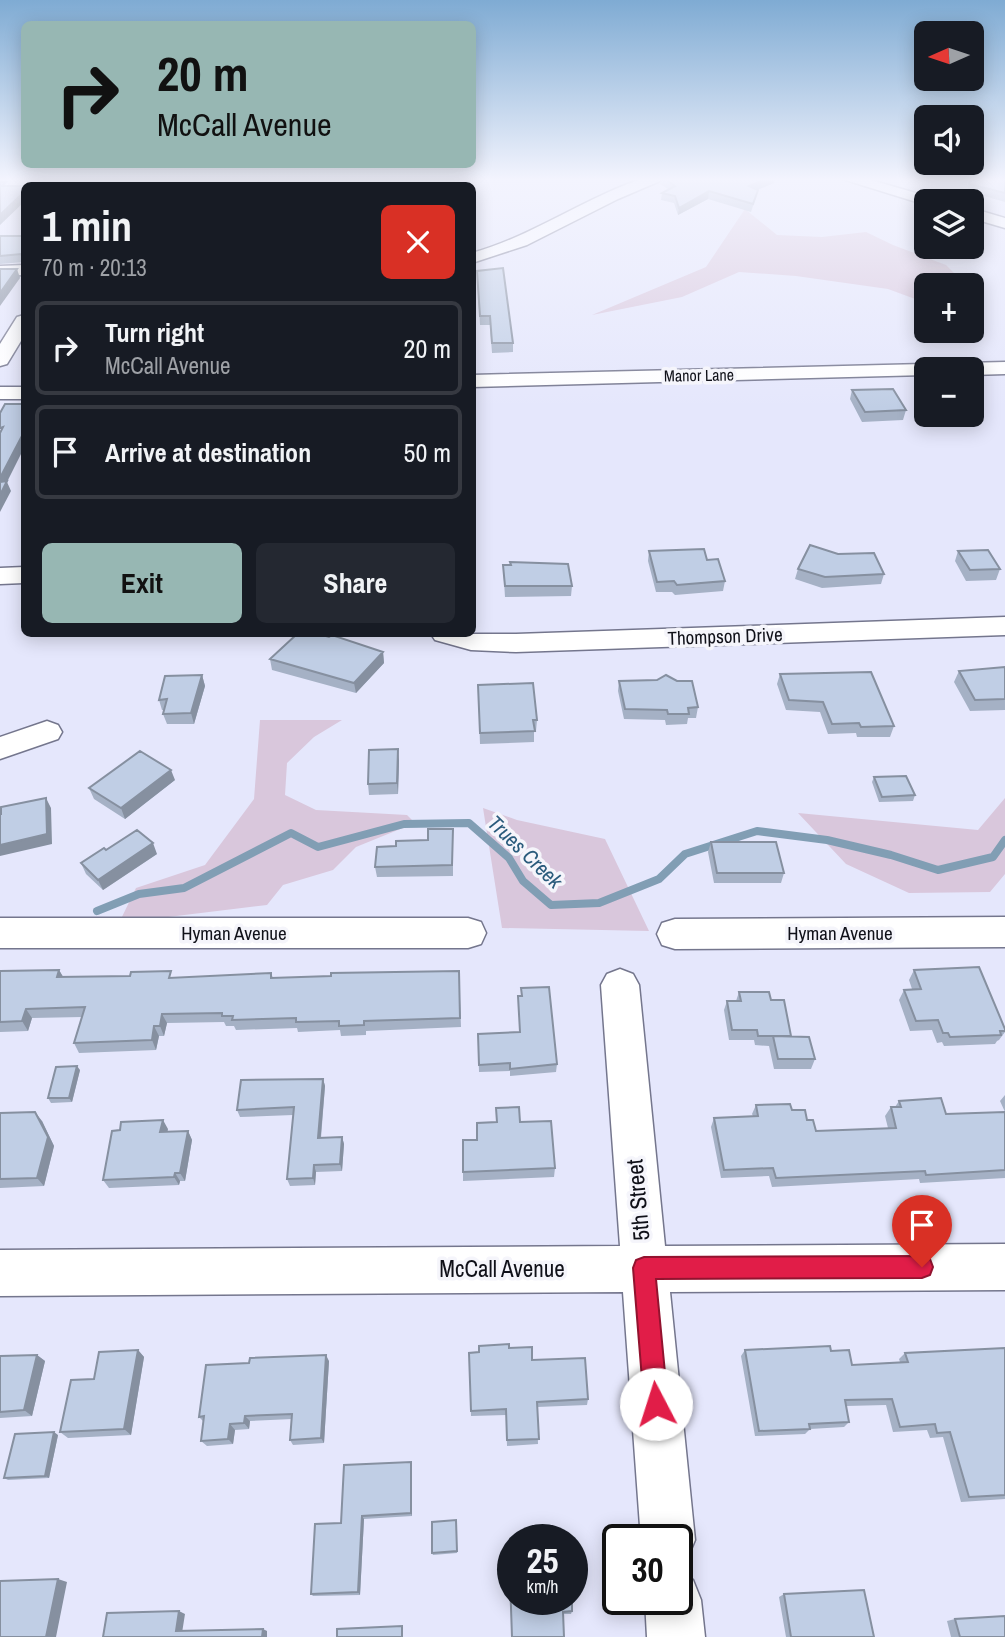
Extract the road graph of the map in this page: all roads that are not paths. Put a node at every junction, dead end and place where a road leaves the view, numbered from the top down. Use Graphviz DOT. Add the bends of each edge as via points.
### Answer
graph roads {
  1 [pos="0,271"];
  2 [pos="21,271"];
  3 [pos="21,326"];
  4 [pos="0,360"];
  5 [pos="984,368"];
  6 [pos="1005,368"];
  7 [pos="914,369"];
  8 [pos="476,381"];
  9 [pos="0,393"];
  10 [pos="21,393"];
  11 [pos="21,575"];
  12 [pos="0,576"];
  13 [pos="1005,626"];
  14 [pos="455,637"];
  15 [pos="47,732"];
  16 [pos="0,748"];
  17 [pos="1005,932"];
  18 [pos="0,933"];
  19 [pos="468,933"];
  20 [pos="675,934"];
  21 [pos="620,985"];
  22 [pos="1005,1267"];
  23 [pos="644,1268"];
  24 [pos="0,1273"];
  25 [pos="667,1524"];
  26 [pos="674,1615"];
  27 [pos="676,1637"];
  1 -- 2 [label="street"];
  3 -- 4 [label="street"];
  5 -- 6 [label="street"];
  7 -- 8 [label="street, Manor Lane"];
  9 -- 10 [label="street"];
  11 -- 12 [label="street"];
  13 -- 14 [label="street, Thompson Drive" via="516,643"];
  15 -- 16 [label="street"];
  17 -- 20 [label="street, Hyman Avenue"];
  18 -- 19 [label="street, Hyman Avenue"];
  21 -- 23 [label="street, 5th Street"];
  22 -- 23 [label="street, McCall Avenue"];
  23 -- 24 [label="street, McCall Avenue"];
  23 -- 25 [label="street, 5th Street"];
  26 -- 27 [label="street"];
}
